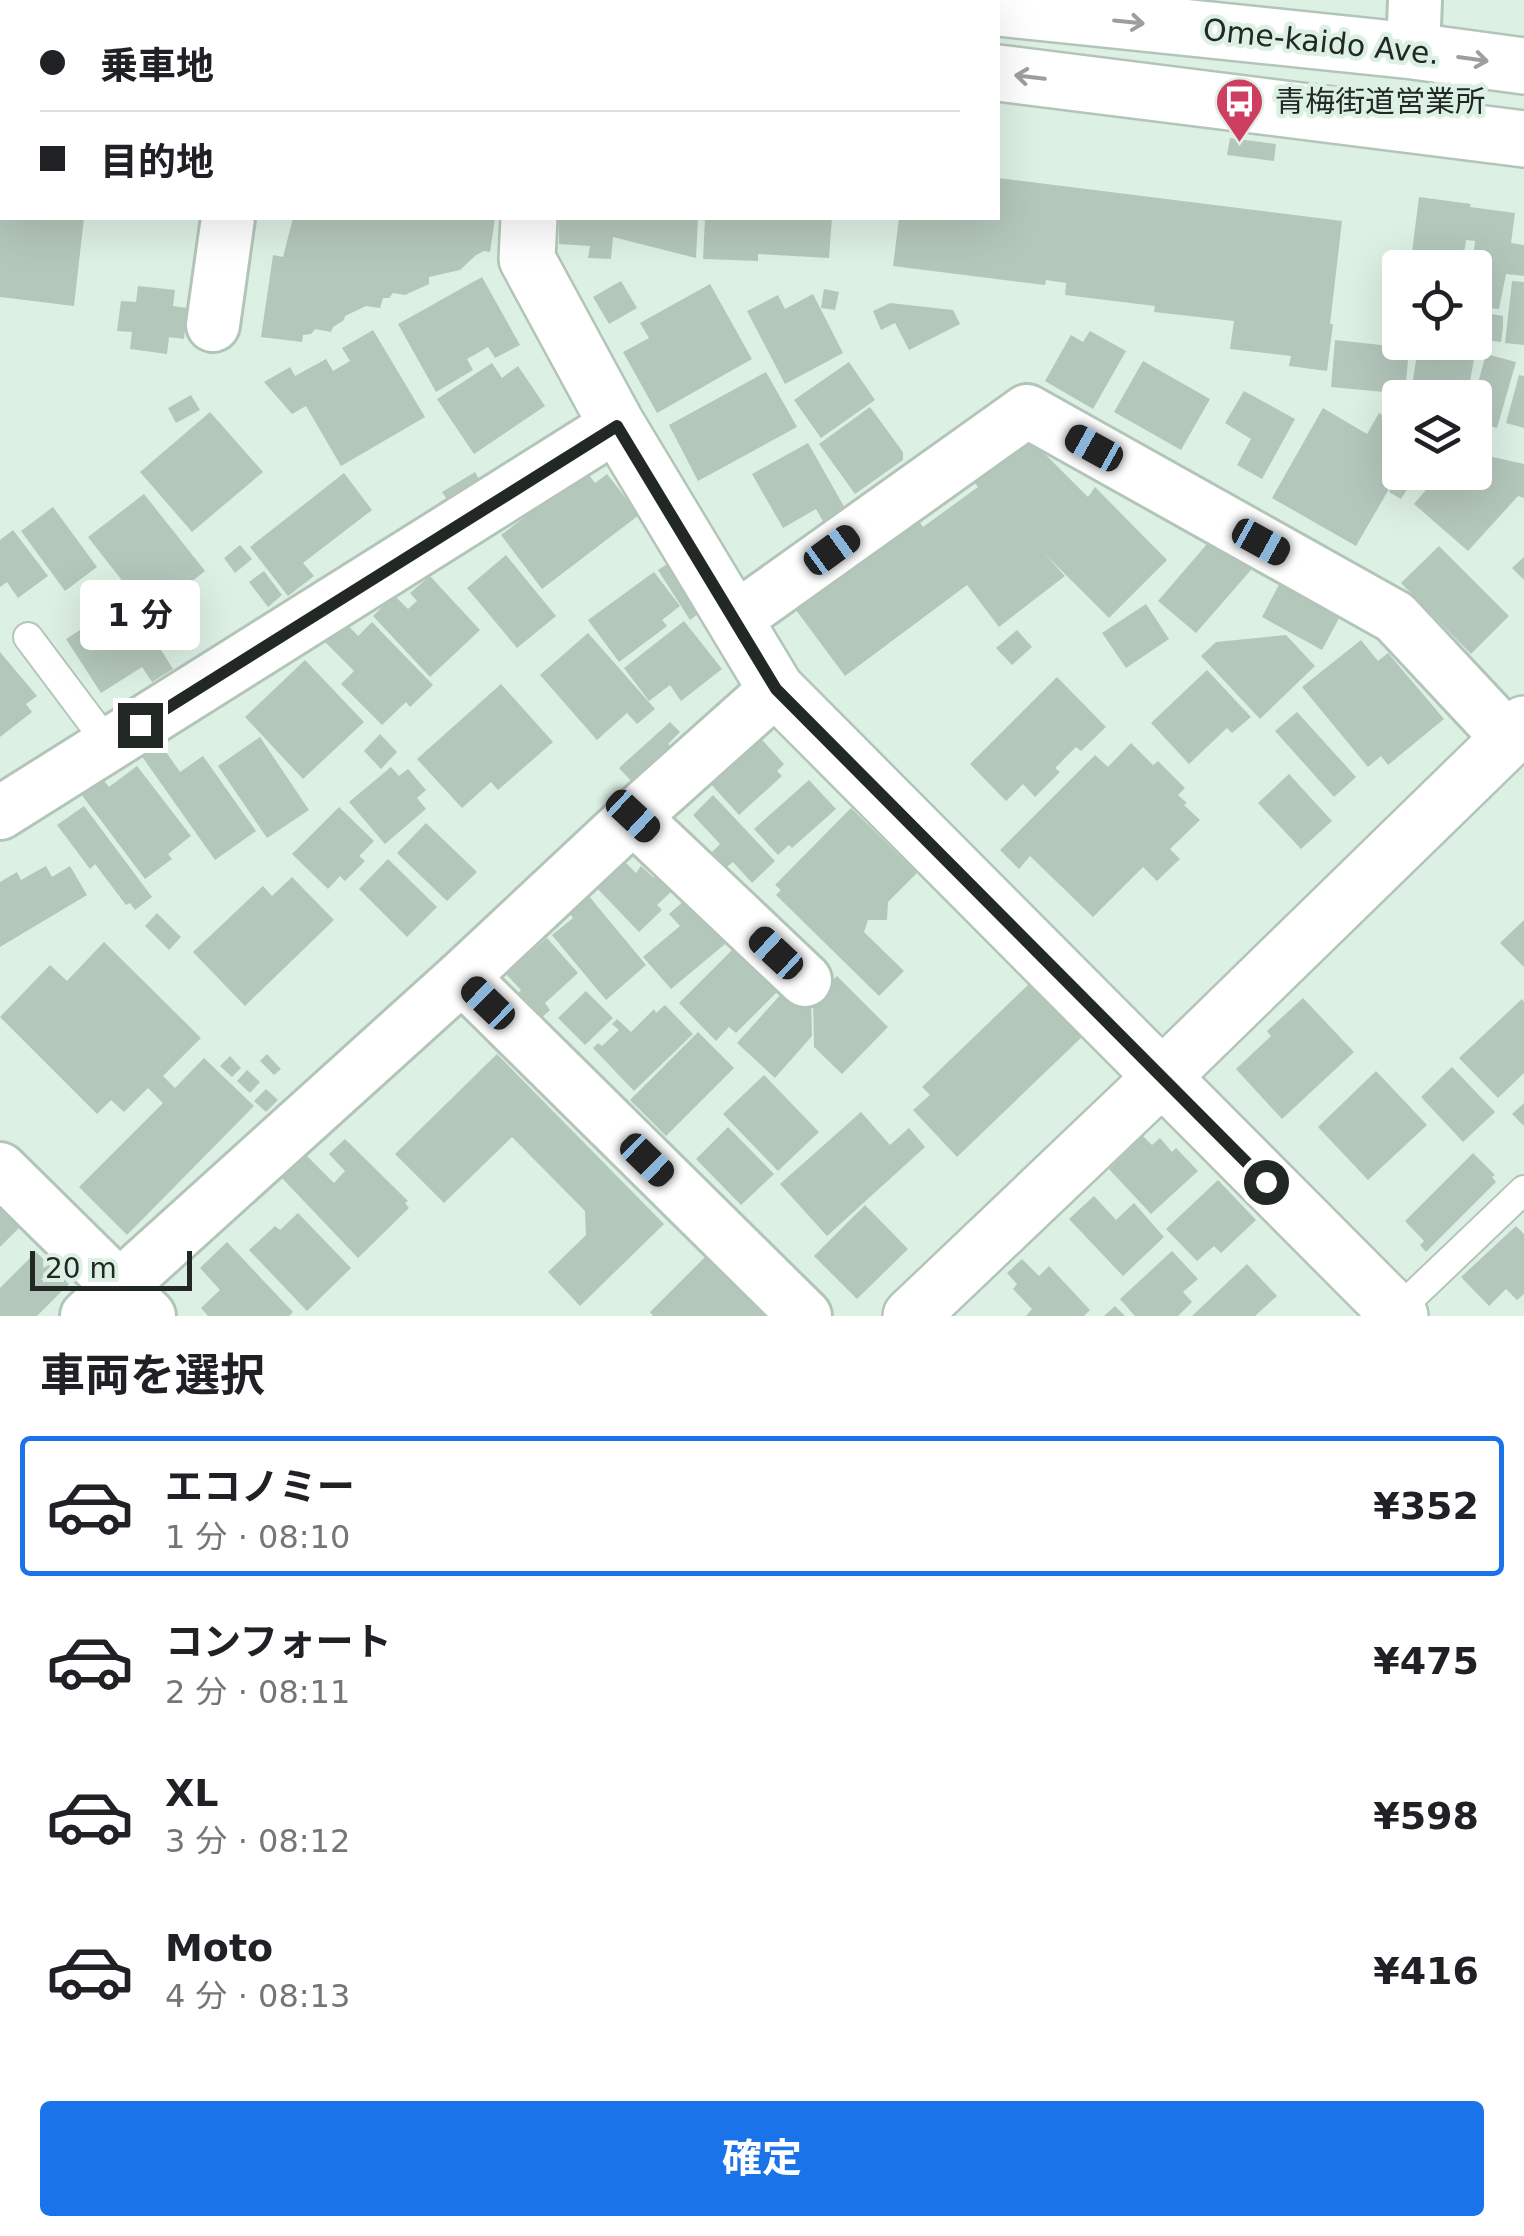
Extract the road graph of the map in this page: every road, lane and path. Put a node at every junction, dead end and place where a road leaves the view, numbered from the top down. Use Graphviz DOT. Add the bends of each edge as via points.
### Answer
graph roads {
  1 [pos="1000,8"];
  2 [pos="1414,26"];
  3 [pos="1524,66"];
  4 [pos="1000,73"];
  5 [pos="1524,140"];
  6 [pos="228,220"];
  7 [pos="528,220"];
  8 [pos="213,325"];
  9 [pos="617,426"];
  10 [pos="734,620"];
  11 [pos="28,637"];
  12 [pos="776,689"];
  13 [pos="1516,732"];
  14 [pos="108,745"];
  15 [pos="0,813"];
  16 [pos="633,816"];
  17 [pos="462,977"];
  18 [pos="804,980"];
  19 [pos="1162,1077"];
  20 [pos="0,1169"];
  21 [pos="1524,1190"];
  22 [pos="118,1306"];
  23 [pos="1398,1314"];
  24 [pos="805,1316"];
  25 [pos="911,1316"];
  1 -- 2 [label="street, Ome-kaido Ave., one-way"];
  2 -- 3 [label="street, Ome-kaido Ave., one-way"];
  5 -- 4 [label="street, one-way"];
  6 -- 8 [label="street"];
  7 -- 9 [label="street" via="526,259"];
  9 -- 10 [label="street"];
  9 -- 14 [label="street"];
  10 -- 12 [label="street"];
  10 -- 13 [label="street" via="1026,411 1395,617"];
  11 -- 14 [label="lane"];
  12 -- 16 [label="street"];
  12 -- 19 [label="street"];
  13 -- 19 [label="street"];
  14 -- 15 [label="street"];
  16 -- 17 [label="street"];
  16 -- 18 [label="street"];
  17 -- 22 [label="street" via="258,1163"];
  17 -- 24 [label="street"];
  19 -- 23 [label="street"];
  19 -- 25 [label="street"];
  20 -- 22 [label="street"];
  21 -- 23 [label="lane"];
}
